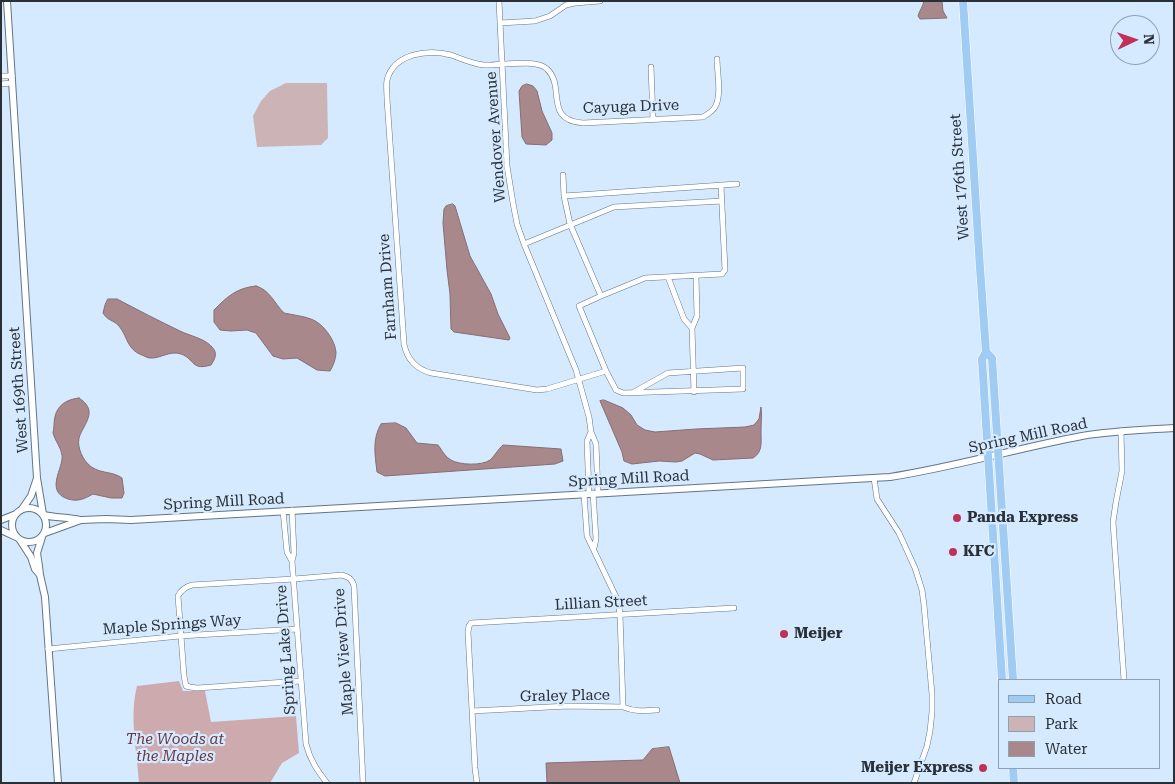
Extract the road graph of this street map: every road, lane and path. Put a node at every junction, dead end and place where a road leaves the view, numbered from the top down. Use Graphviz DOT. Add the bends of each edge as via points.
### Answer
graph roads {
  1 [pos="7,1"];
  2 [pos="499,1"];
  3 [pos="600,1"];
  4 [pos="963,1"];
  5 [pos="500,23"];
  6 [pos="717,59"];
  7 [pos="503,65"];
  8 [pos="394,67"];
  9 [pos="651,67"];
  10 [pos="1,76"];
  11 [pos="12,79"];
  12 [pos="1,84"];
  13 [pos="653,119"];
  14 [pos="563,174"];
  15 [pos="737,184"];
  16 [pos="721,185"];
  17 [pos="564,196"];
  18 [pos="722,201"];
  19 [pos="570,224"];
  20 [pos="524,244"];
  21 [pos="696,276"];
  22 [pos="668,277"];
  23 [pos="601,296"];
  24 [pos="692,328"];
  25 [pos="986,352"];
  26 [pos="606,371"];
  27 [pos="694,371"];
  28 [pos="579,379"];
  29 [pos="634,392"];
  30 [pos="694,392"];
  31 [pos="1174,428"];
  32 [pos="591,432"];
  33 [pos="1121,432"];
  34 [pos="998,454"];
  35 [pos="988,456"];
  36 [pos="37,478"];
  37 [pos="874,478"];
  38 [pos="591,494"];
  39 [pos="22,509"];
  40 [pos="292,510"];
  41 [pos="283,511"];
  42 [pos="16,514"];
  43 [pos="44,515"];
  44 [pos="1,520"];
  45 [pos="81,520"];
  46 [pos="1,530"];
  47 [pos="43,535"];
  48 [pos="19,538"];
  49 [pos="594,549"];
  50 [pos="292,561"];
  51 [pos="40,575"];
  52 [pos="294,579"];
  53 [pos="734,608"];
  54 [pos="620,614"];
  55 [pos="297,629"];
  56 [pos="181,637"];
  57 [pos="48,649"];
  58 [pos="1002,679"];
  59 [pos="1013,679"];
  60 [pos="1124,679"];
  61 [pos="301,681"];
  62 [pos="623,707"];
  63 [pos="657,710"];
  64 [pos="472,711"];
  65 [pos="1013,769"];
  66 [pos="58,783"];
  67 [pos="327,783"];
  68 [pos="363,783"];
  69 [pos="477,783"];
  70 [pos="914,783"];
  71 [pos="1014,783"];
  1 -- 11 [label="street, West 169th Street"];
  2 -- 5 [label="street, Wendover Avenue"];
  3 -- 5 [label="street" via="566,5 535,21"];
  4 -- 25 [label="main road, West 176th Street"];
  5 -- 7 [label="street, Wendover Avenue"];
  6 -- 13 [label="street, Cayuga Drive" via="719,95 712,111 704,117"];
  7 -- 8 [label="street, Cayuga Drive" via="483,65 450,55 423,53 411,55"];
  7 -- 13 [label="street, Cayuga Drive" via="534,63 547,69 555,84 560,111 575,122"];
  7 -- 20 [label="street, Wendover Avenue" via="507,166"];
  8 -- 28 [label="street, Farnham Drive" via="387,81 387,99 405,351 418,368 431,373 537,390"];
  9 -- 13 [label="street"];
  10 -- 11 [label="street"];
  11 -- 12 [label="street"];
  11 -- 36 [label="street, West 169th Street"];
  14 -- 17 [label="street"];
  15 -- 16 [label="street"];
  16 -- 17 [label="street"];
  16 -- 18 [label="street"];
  17 -- 19 [label="street"];
  18 -- 19 [label="street" via="614,207"];
  18 -- 21 [label="street" via="725,270 722,274"];
  19 -- 20 [label="street"];
  19 -- 23 [label="street"];
  20 -- 28 [label="street, Wendover Avenue"];
  21 -- 22 [label="street"];
  21 -- 24 [label="street" via="697,316"];
  22 -- 23 [label="street" via="645,278"];
  22 -- 24 [label="street" via="684,319"];
  23 -- 26 [label="street" via="579,306"];
  24 -- 27 [label="street"];
  25 -- 34 [label="main road, West 176th Street" via="992,358"];
  25 -- 35 [label="main road, West 176th Street" via="982,359"];
  26 -- 28 [label="street"];
  26 -- 29 [label="street" via="616,390"];
  27 -- 29 [label="street" via="668,373"];
  27 -- 30 [label="street"];
  27 -- 30 [label="street" via="743,368 743,389"];
  28 -- 32 [label="street, Wendover Avenue"];
  29 -- 30 [label="street"];
  31 -- 33 [label="street, Spring Mill Road"];
  32 -- 38 [label="street, Wendover Avenue" via="587,441"];
  32 -- 38 [label="street" via="596,444"];
  33 -- 34 [label="street, Spring Mill Road" via="1083,436"];
  33 -- 60 [label="street" via="1122,471 1113,522"];
  34 -- 35 [label="street, Spring Mill Road"];
  34 -- 59 [label="main road, West 176th Street"];
  35 -- 37 [label="street, Spring Mill Road"];
  35 -- 58 [label="main road, West 176th Street"];
  36 -- 39 [label="street, West 169th Street"];
  36 -- 43 [label="street, West 169th Street"];
  37 -- 38 [label="street, Spring Mill Road"];
  37 -- 70 [label="street" via="882,508 899,533 915,568 924,605 932,712 927,746"];
  38 -- 40 [label="street, Spring Mill Road"];
  38 -- 49 [label="street"];
  38 -- 49 [label="street" via="587,536"];
  39 -- 42 [label="street"];
  39 -- 43 [label="street" via="34,508"];
  40 -- 41 [label="street, Spring Mill Road"];
  40 -- 50 [label="street, Spring Lake Drive"];
  41 -- 45 [label="street, Spring Mill Road"];
  41 -- 50 [label="street" via="287,552"];
  42 -- 44 [label="street"];
  42 -- 48 [label="street" via="12,528"];
  43 -- 45 [label="street, Spring Mill Road"];
  43 -- 47 [label="street" via="47,525"];
  45 -- 47 [label="street, Spring Mill Road"];
  46 -- 48 [label="street"];
  47 -- 48 [label="street" via="28,543"];
  47 -- 51 [label="street" via="37,553"];
  48 -- 51 [label="street"];
  49 -- 54 [label="street" via="618,601"];
  50 -- 52 [label="street, Spring Lake Drive"];
  51 -- 57 [label="street" via="45,597"];
  52 -- 55 [label="street, Spring Lake Drive"];
  52 -- 56 [label="street, Maple View Drive" via="186,587 178,596"];
  52 -- 68 [label="street, Maple View Drive" via="342,575 348,577 354,586"];
  53 -- 54 [label="street, Lillian Street"];
  54 -- 62 [label="street"];
  54 -- 64 [label="street, Lillian Street" via="470,624"];
  55 -- 56 [label="street, Maple Springs Way"];
  55 -- 61 [label="street, Spring Lake Drive"];
  56 -- 57 [label="street, Maple Springs Way"];
  56 -- 61 [label="street, Maple View Drive" via="185,684 190,687"];
  57 -- 66 [label="street"];
  61 -- 67 [label="street, Spring Lake Drive" via="306,744 315,768"];
  62 -- 63 [label="street, Graley Place" via="631,711"];
  62 -- 64 [label="street, Graley Place"];
  64 -- 69 [label="street"];
  65 -- 71 [label="main road"];
}
